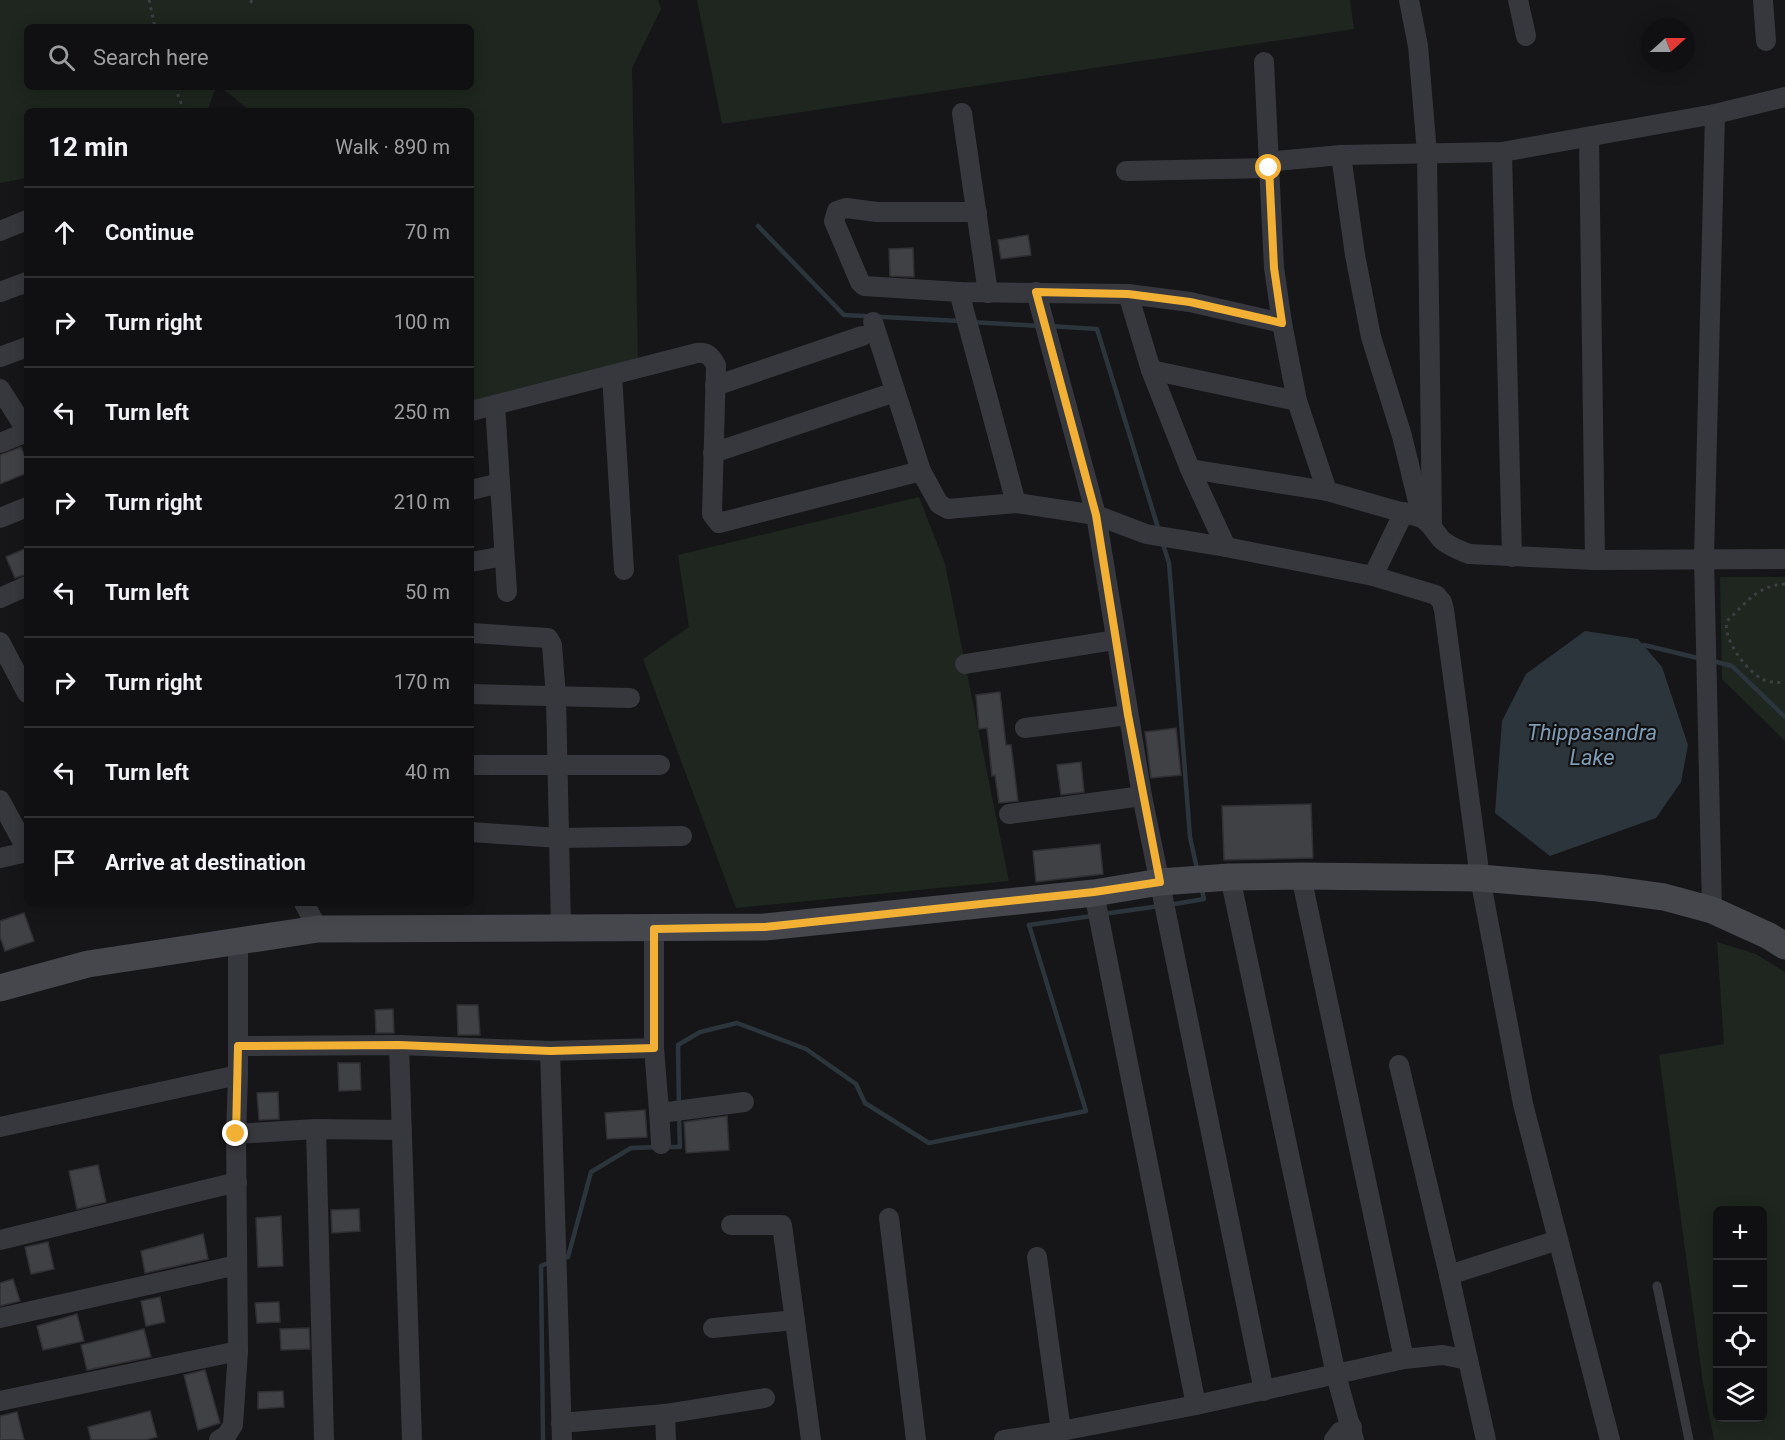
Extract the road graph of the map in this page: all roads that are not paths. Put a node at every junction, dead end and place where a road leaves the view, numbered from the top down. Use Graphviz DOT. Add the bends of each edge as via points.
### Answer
graph roads {
  1 [pos="1409,0"];
  2 [pos="1518,0"];
  3 [pos="1763,0"];
  4 [pos="1526,36"];
  5 [pos="1766,41"];
  6 [pos="1264,62"];
  7 [pos="1785,97"];
  8 [pos="962,113"];
  9 [pos="1715,114"];
  10 [pos="1589,136"];
  11 [pos="1502,152"];
  12 [pos="1427,153"];
  13 [pos="1341,155"];
  14 [pos="1269,168"];
  15 [pos="1126,171"];
  16 [pos="977,212"];
  17 [pos="24,221"];
  18 [pos="0,231"];
  19 [pos="24,283"];
  20 [pos="0,292"];
  21 [pos="959,292"];
  22 [pos="1036,292"];
  23 [pos="988,293"];
  24 [pos="1128,294"];
  25 [pos="1282,323"];
  26 [pos="24,348"];
  27 [pos="0,357"];
  28 [pos="1151,370"];
  29 [pos="612,375"];
  30 [pos="715,386"];
  31 [pos="0,389"];
  32 [pos="895,392"];
  33 [pos="1297,401"];
  34 [pos="495,405"];
  35 [pos="474,410"];
  36 [pos="24,427"];
  37 [pos="24,433"];
  38 [pos="0,443"];
  39 [pos="714,453"];
  40 [pos="1190,469"];
  41 [pos="921,471"];
  42 [pos="500,483"];
  43 [pos="474,489"];
  44 [pos="1327,491"];
  45 [pos="1016,503"];
  46 [pos="24,508"];
  47 [pos="1096,515"];
  48 [pos="1419,518"];
  49 [pos="0,519"];
  50 [pos="1217,546"];
  51 [pos="504,556"];
  52 [pos="1512,557"];
  53 [pos="1704,558"];
  54 [pos="1785,558"];
  55 [pos="1595,560"];
  56 [pos="474,561"];
  57 [pos="624,570"];
  58 [pos="1373,576"];
  59 [pos="24,587"];
  60 [pos="507,592"];
  61 [pos="0,598"];
  62 [pos="474,633"];
  63 [pos="1115,640"];
  64 [pos="0,642"];
  65 [pos="965,664"];
  66 [pos="24,687"];
  67 [pos="474,694"];
  68 [pos="556,697"];
  69 [pos="630,698"];
  70 [pos="1128,715"];
  71 [pos="1025,728"];
  72 [pos="474,765"];
  73 [pos="660,765"];
  74 [pos="556,766"];
  75 [pos="1142,796"];
  76 [pos="0,800"];
  77 [pos="1009,814"];
  78 [pos="474,832"];
  79 [pos="682,836"];
  80 [pos="559,838"];
  81 [pos="24,845"];
  82 [pos="24,852"];
  83 [pos="0,858"];
  84 [pos="1301,876"];
  85 [pos="1213,878"];
  86 [pos="1480,878"];
  87 [pos="1160,882"];
  88 [pos="1094,892"];
  89 [pos="306,906"];
  90 [pos="1712,910"];
  91 [pos="318,929"];
  92 [pos="561,929"];
  93 [pos="654,929"];
  94 [pos="238,940"];
  95 [pos="1785,946"];
  96 [pos="0,988"];
  97 [pos="399,1045"];
  98 [pos="238,1046"];
  99 [pos="654,1048"];
  100 [pos="550,1051"];
  101 [pos="1399,1065"];
  102 [pos="238,1075"];
  103 [pos="744,1102"];
  104 [pos="664,1111"];
  105 [pos="0,1127"];
  106 [pos="316,1129"];
  107 [pos="402,1130"];
  108 [pos="236,1134"];
  109 [pos="661,1144"];
  110 [pos="237,1182"];
  111 [pos="889,1218"];
  112 [pos="731,1225"];
  113 [pos="0,1240"];
  114 [pos="1558,1240"];
  115 [pos="1037,1257"];
  116 [pos="237,1265"];
  117 [pos="1449,1275"];
  118 [pos="1657,1286"];
  119 [pos="0,1318"];
  120 [pos="795,1320"];
  121 [pos="713,1328"];
  122 [pos="238,1351"];
  123 [pos="1404,1359"];
  124 [pos="1468,1360"];
  125 [pos="1336,1375"];
  126 [pos="1264,1391"];
  127 [pos="765,1398"];
  128 [pos="0,1401"];
  129 [pos="1196,1405"];
  130 [pos="665,1414"];
  131 [pos="1060,1431"];
  132 [pos="562,1432"];
  133 [pos="1353,1433"];
  134 [pos="219,1440"];
  135 [pos="324,1440"];
  136 [pos="412,1440"];
  137 [pos="666,1440"];
  138 [pos="811,1440"];
  139 [pos="916,1440"];
  140 [pos="1004,1440"];
  141 [pos="1334,1440"];
  142 [pos="1486,1440"];
  143 [pos="1610,1440"];
  144 [pos="1689,1440"];
  1 -- 12 [label="street" via="1418,46"];
  2 -- 4 [label="street"];
  3 -- 5 [label="street"];
  6 -- 14 [label="street"];
  7 -- 9 [label="street"];
  8 -- 16 [label="street"];
  9 -- 10 [label="street"];
  9 -- 53 [label="street"];
  10 -- 11 [label="street"];
  10 -- 55 [label="street"];
  11 -- 12 [label="street"];
  11 -- 52 [label="street"];
  12 -- 13 [label="street"];
  12 -- 48 [label="street"];
  13 -- 14 [label="street" via="1276,161"];
  13 -- 48 [label="street" via="1371,337 1402,436"];
  14 -- 15 [label="street"];
  14 -- 25 [label="street" via="1274,268"];
  16 -- 21 [label="street" via="877,212 846,208 837,212 834,221 864,286"];
  16 -- 23 [label="street"];
  17 -- 18 [label="street"];
  19 -- 20 [label="street"];
  21 -- 23 [label="street"];
  21 -- 45 [label="street"];
  22 -- 23 [label="street"];
  22 -- 24 [label="street"];
  22 -- 47 [label="street"];
  24 -- 25 [label="street" via="1190,302"];
  24 -- 28 [label="street"];
  25 -- 33 [label="street"];
  26 -- 27 [label="street"];
  28 -- 33 [label="street"];
  28 -- 40 [label="street"];
  29 -- 30 [label="street" via="704,352 716,365"];
  29 -- 34 [label="street"];
  29 -- 57 [label="street"];
  30 -- 32 [label="street" via="867,329"];
  30 -- 39 [label="street"];
  31 -- 36 [label="street"];
  32 -- 39 [label="street"];
  32 -- 41 [label="street"];
  33 -- 44 [label="street"];
  34 -- 35 [label="street"];
  34 -- 42 [label="street"];
  37 -- 38 [label="street"];
  39 -- 41 [label="street" via="712,514 719,523"];
  40 -- 44 [label="street"];
  40 -- 50 [label="street"];
  41 -- 45 [label="street" via="942,508"];
  42 -- 43 [label="street"];
  42 -- 51 [label="street"];
  44 -- 48 [label="street"];
  45 -- 47 [label="street"];
  46 -- 49 [label="street"];
  47 -- 50 [label="street" via="1146,534"];
  47 -- 63 [label="street"];
  48 -- 52 [label="street" via="1453,548 1469,554"];
  48 -- 58 [label="street"];
  50 -- 58 [label="street"];
  51 -- 56 [label="street"];
  51 -- 60 [label="street"];
  52 -- 55 [label="street"];
  53 -- 54 [label="street"];
  53 -- 55 [label="street"];
  53 -- 90 [label="street"];
  58 -- 86 [label="street" via="1436,595 1442,602"];
  59 -- 61 [label="street"];
  62 -- 68 [label="street" via="548,638 552,645"];
  63 -- 65 [label="street"];
  63 -- 70 [label="street"];
  64 -- 66 [label="street"];
  67 -- 68 [label="street"];
  68 -- 69 [label="street"];
  68 -- 74 [label="street"];
  70 -- 71 [label="street"];
  70 -- 75 [label="street"];
  72 -- 74 [label="street"];
  73 -- 74 [label="street"];
  74 -- 80 [label="street"];
  75 -- 77 [label="street"];
  75 -- 87 [label="street"];
  76 -- 81 [label="street"];
  78 -- 80 [label="street"];
  79 -- 80 [label="street"];
  80 -- 92 [label="street"];
  82 -- 83 [label="street"];
  84 -- 85 [label="main road"];
  84 -- 86 [label="main road"];
  84 -- 123 [label="street"];
  85 -- 87 [label="main road"];
  85 -- 125 [label="street"];
  86 -- 90 [label="main road" via="1609,889 1664,897"];
  86 -- 114 [label="street" via="1523,1104"];
  87 -- 88 [label="main road"];
  87 -- 126 [label="street"];
  88 -- 93 [label="main road" via="765,927"];
  88 -- 129 [label="street"];
  89 -- 91 [label="street"];
  90 -- 95 [label="main road"];
  91 -- 92 [label="main road"];
  91 -- 94 [label="main road"];
  92 -- 93 [label="main road"];
  93 -- 99 [label="street"];
  94 -- 96 [label="main road" via="88,964"];
  94 -- 98 [label="street"];
  97 -- 98 [label="street"];
  97 -- 100 [label="street"];
  97 -- 107 [label="street"];
  98 -- 102 [label="street"];
  99 -- 100 [label="street"];
  99 -- 104 [label="street"];
  100 -- 132 [label="street"];
  101 -- 117 [label="street"];
  102 -- 105 [label="street"];
  102 -- 108 [label="street"];
  103 -- 104 [label="street"];
  104 -- 109 [label="street"];
  106 -- 107 [label="street"];
  106 -- 108 [label="street"];
  106 -- 135 [label="street"];
  107 -- 136 [label="street"];
  108 -- 110 [label="street"];
  110 -- 113 [label="street"];
  110 -- 116 [label="street"];
  111 -- 139 [label="street"];
  112 -- 120 [label="street" via="782,1225"];
  114 -- 117 [label="street"];
  114 -- 143 [label="street"];
  115 -- 131 [label="street"];
  116 -- 119 [label="street"];
  116 -- 122 [label="street"];
  117 -- 124 [label="street"];
  118 -- 144 [label="lane"];
  120 -- 121 [label="street"];
  120 -- 138 [label="street"];
  122 -- 128 [label="street"];
  122 -- 134 [label="street" via="233,1425"];
  123 -- 124 [label="street" via="1443,1355"];
  123 -- 125 [label="street"];
  124 -- 142 [label="street"];
  125 -- 126 [label="street"];
  125 -- 133 [label="street"];
  126 -- 129 [label="street"];
  127 -- 130 [label="street"];
  129 -- 131 [label="street"];
  130 -- 132 [label="street"];
  130 -- 137 [label="street"];
  131 -- 140 [label="street"];
  133 -- 141 [label="street" via="1340,1432"];
}
